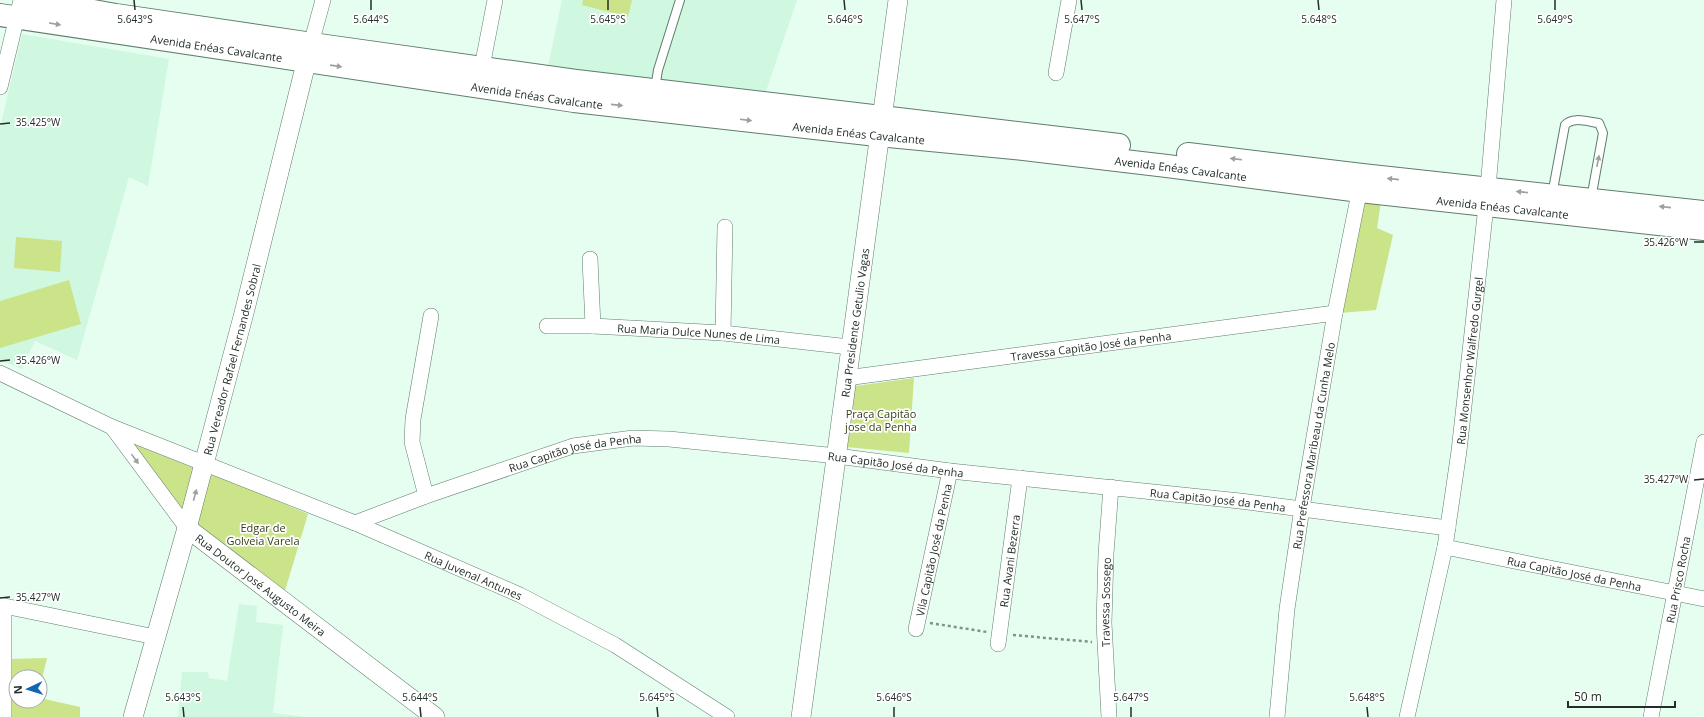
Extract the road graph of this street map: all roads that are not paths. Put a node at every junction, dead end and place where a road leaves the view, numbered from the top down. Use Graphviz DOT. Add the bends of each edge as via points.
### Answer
graph roads {
  1 [pos="30,0"];
  2 [pos="323,0"];
  3 [pos="495,0"];
  4 [pos="680,0"];
  5 [pos="898,0"];
  6 [pos="1069,0"];
  7 [pos="1504,0"];
  8 [pos="12,11"];
  9 [pos="114,24"];
  10 [pos="308,53"];
  11 [pos="482,67"];
  12 [pos="1056,72"];
  13 [pos="0,87"];
  14 [pos="655,90"];
  15 [pos="575,91"];
  16 [pos="781,115"];
  17 [pos="880,126"];
  18 [pos="1361,183"];
  19 [pos="1487,197"];
  20 [pos="1591,200"];
  21 [pos="1553,201"];
  22 [pos="1704,212"];
  23 [pos="725,227"];
  24 [pos="1704,229"];
  25 [pos="590,259"];
  26 [pos="1335,313"];
  27 [pos="431,316"];
  28 [pos="548,326"];
  29 [pos="593,326"];
  30 [pos="723,332"];
  31 [pos="850,347"];
  32 [pos="0,373"];
  33 [pos="846,378"];
  34 [pos="112,427"];
  35 [pos="1704,442"];
  36 [pos="837,456"];
  37 [pos="204,463"];
  38 [pos="950,471"];
  39 [pos="1020,478"];
  40 [pos="1111,487"];
  41 [pos="426,496"];
  42 [pos="1302,508"];
  43 [pos="354,523"];
  44 [pos="187,528"];
  45 [pos="1448,528"];
  46 [pos="1445,546"];
  47 [pos="1676,593"];
  48 [pos="1704,599"];
  49 [pos="2,605"];
  50 [pos="917,625"];
  51 [pos="155,637"];
  52 [pos="999,639"];
  53 [pos="4,717"];
  54 [pos="133,717"];
  55 [pos="435,717"];
  56 [pos="727,717"];
  57 [pos="801,717"];
  58 [pos="1109,717"];
  59 [pos="1277,717"];
  60 [pos="1407,717"];
  61 [pos="1651,717"];
  1 -- 9 [label="main road, Avenida Enéas Cavalcante"];
  2 -- 10 [label="street, Rua Vereador Rafael Fernandes Sobral"];
  3 -- 11 [label="street"];
  4 -- 14 [label="lane" via="658,70"];
  5 -- 17 [label="street, Rua Presidente Getulio Vagas"];
  6 -- 12 [label="street"];
  7 -- 19 [label="street, Rua Monsenhor Walfredo Gurgel"];
  8 -- 9 [label="main road, Avenida Enéas Cavalcante, one-way"];
  8 -- 13 [label="street"];
  9 -- 10 [label="main road, Avenida Enéas Cavalcante"];
  10 -- 11 [label="main road, Avenida Enéas Cavalcante"];
  10 -- 15 [label="main road, Avenida Enéas Cavalcante, one-way"];
  10 -- 37 [label="street, Rua Vereador Rafael Fernandes Sobral"];
  11 -- 15 [label="main road, Avenida Enéas Cavalcante"];
  14 -- 15 [label="main road, Avenida Enéas Cavalcante"];
  14 -- 16 [label="main road, Avenida Enéas Cavalcante"];
  15 -- 16 [label="main road, Avenida Enéas Cavalcante, one-way"];
  16 -- 17 [label="main road, Avenida Enéas Cavalcante"];
  17 -- 18 [label="main road, Avenida Enéas Cavalcante"];
  17 -- 31 [label="street, Rua Presidente Getulio Vagas"];
  18 -- 19 [label="main road, Avenida Enéas Cavalcante"];
  18 -- 26 [label="street, Rua Prefessora Maribeau da Cunha Melo"];
  19 -- 21 [label="main road, Avenida Enéas Cavalcante"];
  19 -- 45 [label="street, Rua Monsenhor Walfredo Gurgel"];
  20 -- 21 [label="main road, Avenida Enéas Cavalcante"];
  20 -- 21 [label="lane, one-way" via="1604,133 1600,123 1575,120 1565,125"];
  22 -- 20 [label="main road, Avenida Enéas Cavalcante, one-way"];
  21 -- 24 [label="main road, Avenida Enéas Cavalcante"];
  23 -- 30 [label="street"];
  25 -- 29 [label="street"];
  26 -- 33 [label="street, Travessa Capitão José da Penha"];
  26 -- 42 [label="street, Rua Prefessora Maribeau da Cunha Melo"];
  27 -- 41 [label="street" via="413,419 412,442"];
  28 -- 29 [label="street, Rua Maria Dulce Nunes de Lima"];
  29 -- 30 [label="street, Rua Maria Dulce Nunes de Lima"];
  30 -- 31 [label="street, Rua Maria Dulce Nunes de Lima"];
  31 -- 33 [label="street, Rua Presidente Getulio Vagas"];
  32 -- 34 [label="street, Rua Juvenal Antunes"];
  33 -- 36 [label="street, Rua Presidente Getulio Vagas"];
  34 -- 37 [label="street, Rua Juvenal Antunes"];
  34 -- 44 [label="street, Rua Doutor José Augusto Meira, one-way"];
  35 -- 47 [label="street, Rua Prisco Rocha"];
  36 -- 38 [label="street, Rua Capitão José da Penha"];
  36 -- 41 [label="street, Rua Capitão José da Penha" via="669,439 626,439 573,446"];
  36 -- 57 [label="street, Rua Presidente Getulio Vagas"];
  37 -- 43 [label="street, Rua Juvenal Antunes"];
  44 -- 37 [label="street, Rua Vereador Rafael Fernandes Sobral, one-way"];
  38 -- 39 [label="street, Rua Capitão José da Penha"];
  38 -- 50 [label="street, Vila Capitão José da Penha"];
  39 -- 40 [label="street, Rua Capitão José da Penha"];
  39 -- 52 [label="street, Rua Avani Bezerra"];
  40 -- 42 [label="street, Rua Capitão José da Penha"];
  40 -- 58 [label="street, Travessa Sossego" via="1105,569"];
  41 -- 43 [label="street, Rua Capitão José da Penha"];
  42 -- 45 [label="street, Rua Capitão José da Penha"];
  42 -- 59 [label="street, Rua Prefessora Maribeau da Cunha Melo" via="1287,609"];
  43 -- 56 [label="street, Rua Juvenal Antunes" via="520,595 615,645"];
  44 -- 51 [label="street, Rua Vereador Rafael Fernandes Sobral"];
  44 -- 55 [label="street, Rua Doutor José Augusto Meira"];
  45 -- 46 [label="street, Rua Monsenhor Walfredo Gurgel"];
  46 -- 47 [label="street, Rua Capitão José da Penha"];
  46 -- 60 [label="street, Rua Monsenhor Walfredo Gurgel"];
  47 -- 48 [label="street, Rua Capitão José da Penha"];
  47 -- 61 [label="street, Rua Prisco Rocha"];
  49 -- 51 [label="street"];
  49 -- 53 [label="street"];
  51 -- 54 [label="street, Rua Vereador Rafael Fernandes Sobral"];
}
